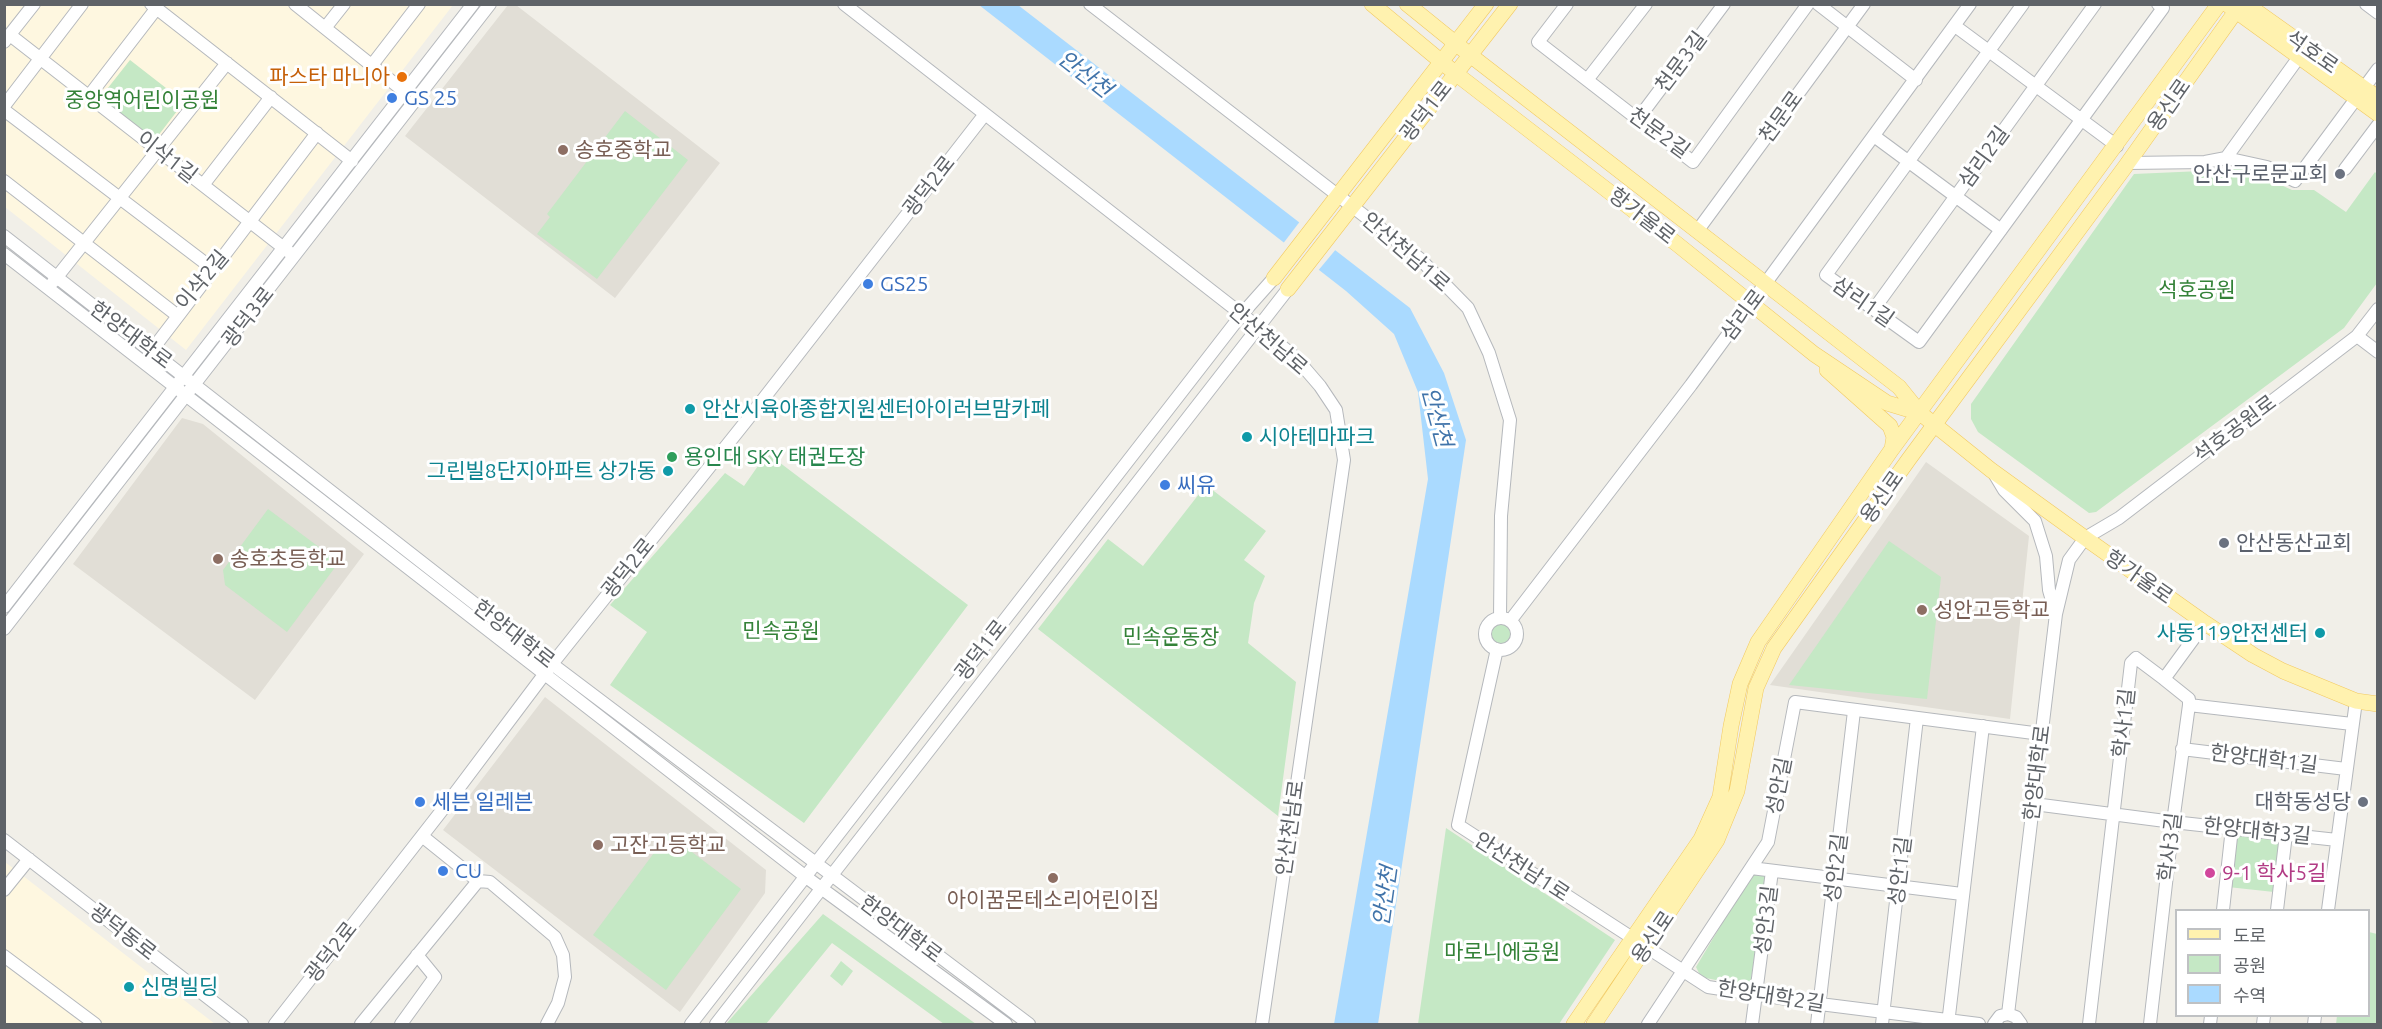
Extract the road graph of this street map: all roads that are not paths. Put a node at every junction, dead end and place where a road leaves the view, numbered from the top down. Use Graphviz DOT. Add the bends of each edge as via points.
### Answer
graph roads {
  1 [pos="34,4"];
  2 [pos="82,4"];
  3 [pos="295,4"];
  4 [pos="344,4"];
  5 [pos="419,4"];
  6 [pos="473,4"];
  7 [pos="490,4"];
  8 [pos="844,4"];
  9 [pos="1090,4"];
  10 [pos="1372,4"];
  11 [pos="1407,4"];
  12 [pos="1486,4"];
  13 [pos="1510,4"];
  14 [pos="1567,4"];
  15 [pos="1646,4"];
  16 [pos="1724,4"];
  17 [pos="1808,4"];
  18 [pos="1818,4"];
  19 [pos="1864,4"];
  20 [pos="1970,4"];
  21 [pos="2023,4"];
  22 [pos="2095,4"];
  23 [pos="2158,4"];
  24 [pos="2220,4"];
  25 [pos="2366,4"];
  26 [pos="2238,6"];
  27 [pos="153,7"];
  28 [pos="2378,13"];
  29 [pos="1955,26"];
  30 [pos="325,28"];
  31 [pos="1847,28"];
  32 [pos="7,39"];
  33 [pos="1455,44"];
  34 [pos="1989,51"];
  35 [pos="1470,55"];
  36 [pos="2299,57"];
  37 [pos="40,59"];
  38 [pos="1441,60"];
  39 [pos="227,63"];
  40 [pos="372,65"];
  41 [pos="2378,69"];
  42 [pos="1455,73"];
  43 [pos="1587,80"];
  44 [pos="1916,80"];
  45 [pos="2036,85"];
  46 [pos="405,92"];
  47 [pos="2360,93"];
  48 [pos="89,96"];
  49 [pos="270,97"];
  50 [pos="2378,98"];
  51 [pos="4,108"];
  52 [pos="985,114"];
  53 [pos="2378,114"];
  54 [pos="1638,119"];
  55 [pos="2082,119"];
  56 [pos="2378,125"];
  57 [pos="317,133"];
  58 [pos="1874,136"];
  59 [pos="2117,146"];
  60 [pos="158,150"];
  61 [pos="2226,158"];
  62 [pos="352,161"];
  63 [pos="2128,162"];
  64 [pos="1909,163"];
  65 [pos="2345,169"];
  66 [pos="4,181"];
  67 [pos="203,185"];
  68 [pos="1955,197"];
  69 [pos="120,198"];
  70 [pos="1333,200"];
  71 [pos="1347,212"];
  72 [pos="250,222"];
  73 [pos="1698,230"];
  74 [pos="2001,230"];
  75 [pos="4,236"];
  76 [pos="85,243"];
  77 [pos="283,249"];
  78 [pos="4,254"];
  79 [pos="295,255"];
  80 [pos="213,269"];
  81 [pos="1274,278"];
  82 [pos="53,283"];
  83 [pos="1767,283"];
  84 [pos="1288,289"];
  85 [pos="1750,303"];
  86 [pos="1874,309"];
  87 [pos="2378,309"];
  88 [pos="1242,314"];
  89 [pos="178,316"];
  90 [pos="1258,327"];
  91 [pos="2357,336"];
  92 [pos="152,350"];
  93 [pos="2378,352"];
  94 [pos="1814,354"];
  95 [pos="185,376"];
  96 [pos="195,384"];
  97 [pos="176,387"];
  98 [pos="186,395"];
  99 [pos="1920,413"];
  100 [pos="1934,424"];
  101 [pos="1892,449"];
  102 [pos="1991,470"];
  103 [pos="2085,538"];
  104 [pos="4,607"];
  105 [pos="2056,614"];
  106 [pos="1505,619"];
  107 [pos="2205,623"];
  108 [pos="4,629"];
  109 [pos="1497,649"];
  110 [pos="548,669"];
  111 [pos="2164,679"];
  112 [pos="2356,701"];
  113 [pos="2378,704"];
  114 [pos="2189,705"];
  115 [pos="1854,711"];
  116 [pos="1917,718"];
  117 [pos="2352,724"];
  118 [pos="1983,726"];
  119 [pos="2041,734"];
  120 [pos="2182,749"];
  121 [pos="2346,769"];
  122 [pos="2034,804"];
  123 [pos="2114,814"];
  124 [pos="2173,822"];
  125 [pos="2232,828"];
  126 [pos="2286,834"];
  127 [pos="422,836"];
  128 [pos="4,840"];
  129 [pos="2337,840"];
  130 [pos="29,859"];
  131 [pos="815,864"];
  132 [pos="1751,868"];
  133 [pos="1772,871"];
  134 [pos="806,877"];
  135 [pos="831,877"];
  136 [pos="1835,878"];
  137 [pos="478,881"];
  138 [pos="1898,886"];
  139 [pos="822,888"];
  140 [pos="4,890"];
  141 [pos="1962,894"];
  142 [pos="2223,909"];
  143 [pos="2277,909"];
  144 [pos="2328,909"];
  145 [pos="1632,938"];
  146 [pos="1647,947"];
  147 [pos="417,955"];
  148 [pos="4,956"];
  149 [pos="1684,972"];
  150 [pos="1756,995"];
  151 [pos="1820,1004"];
  152 [pos="2008,1014"];
  153 [pos="1883,1018"];
  154 [pos="1948,1022"];
  155 [pos="95,1024"];
  156 [pos="242,1024"];
  157 [pos="275,1024"];
  158 [pos="361,1024"];
  159 [pos="400,1024"];
  160 [pos="547,1024"];
  161 [pos="691,1024"];
  162 [pos="717,1024"];
  163 [pos="1006,1024"];
  164 [pos="1029,1024"];
  165 [pos="1262,1024"];
  166 [pos="1574,1024"];
  167 [pos="1594,1024"];
  168 [pos="1648,1024"];
  169 [pos="1752,1024"];
  170 [pos="1817,1024"];
  171 [pos="1978,1024"];
  172 [pos="1994,1024"];
  173 [pos="2021,1024"];
  174 [pos="2089,1024"];
  175 [pos="2150,1024"];
  1 -- 32 [label="street"];
  2 -- 37 [label="street"];
  3 -- 30 [label="street"];
  4 -- 30 [label="street"];
  5 -- 40 [label="street"];
  6 -- 46 [label="street, 광덕3로"];
  7 -- 79 [label="street, 광덕3로"];
  8 -- 52 [label="street, 안산천남로"];
  9 -- 70 [label="street, 안산천남1로" via="1304,171"];
  10 -- 38 [label="main road, 항가울로"];
  11 -- 33 [label="main road, 항가울로"];
  12 -- 33 [label="main road, 광덕1로"];
  13 -- 35 [label="main road, 광덕1로"];
  14 -- 43 [label="street, 천문2길" via="1538,42"];
  15 -- 43 [label="street"];
  16 -- 54 [label="street, 천문3길"];
  17 -- 54 [label="street, 천문2길" via="1693,162"];
  18 -- 31 [label="street"];
  19 -- 31 [label="street, 천문로"];
  20 -- 29 [label="street, 삼리로"];
  21 -- 34 [label="street, 삼리1길"];
  22 -- 45 [label="street, 삼리2길"];
  23 -- 55 [label="street, 삼리1길" via="2163,8"];
  24 -- 59 [label="main road, 용신로"];
  25 -- 28 [label="street"];
  26 -- 36 [label="main road, 석호로"];
  26 -- 47 [label="main road, 석호로"];
  26 -- 63 [label="main road, 용신로"];
  27 -- 39 [label="street"];
  27 -- 48 [label="street"];
  29 -- 34 [label="street"];
  29 -- 44 [label="street, 삼리로"];
  30 -- 40 [label="street"];
  31 -- 44 [label="street"];
  31 -- 73 [label="street, 천문로"];
  32 -- 37 [label="street, 이삭1길"];
  33 -- 35 [label="main road, 항가울로"];
  33 -- 38 [label="main road, 광덕1로"];
  34 -- 45 [label="street"];
  34 -- 64 [label="street, 삼리1길"];
  35 -- 42 [label="main road, 광덕1로"];
  35 -- 73 [label="main road, 항가울로"];
  36 -- 47 [label="main road, 석호로"];
  36 -- 61 [label="street, 석호로"];
  37 -- 48 [label="street, 이삭1길"];
  37 -- 51 [label="street"];
  38 -- 42 [label="main road, 항가울로"];
  38 -- 70 [label="main road, 광덕1로"];
  39 -- 49 [label="street"];
  39 -- 60 [label="street"];
  40 -- 46 [label="street"];
  41 -- 47 [label="street"];
  42 -- 71 [label="main road, 광덕1로"];
  42 -- 85 [label="main road, 항가울로"];
  43 -- 54 [label="street, 천문2길"];
  44 -- 58 [label="street, 삼리로"];
  45 -- 55 [label="street"];
  45 -- 68 [label="street, 삼리2길"];
  46 -- 62 [label="street, 광덕3로"];
  47 -- 50 [label="main road, 석호로"];
  47 -- 53 [label="main road, 석호로"];
  47 -- 61 [label="street" via="2295,181 2267,167"];
  48 -- 60 [label="street, 이삭1길"];
  49 -- 57 [label="street"];
  49 -- 67 [label="street"];
  51 -- 69 [label="street"];
  52 -- 88 [label="street, 안산천남로"];
  52 -- 110 [label="street, 광덕2로"];
  55 -- 59 [label="street"];
  55 -- 74 [label="street, 삼리1길"];
  56 -- 65 [label="street"];
  57 -- 62 [label="street"];
  57 -- 72 [label="street, 이삭2길"];
  58 -- 64 [label="street"];
  58 -- 83 [label="street, 삼리로"];
  59 -- 99 [label="main road, 용신로"];
  60 -- 67 [label="street, 이삭1길"];
  60 -- 69 [label="street"];
  61 -- 63 [label="street" via="2193,163"];
  62 -- 77 [label="street, 광덕3로"];
  63 -- 100 [label="main road, 용신로"];
  64 -- 68 [label="street"];
  64 -- 86 [label="street, 삼리1길" via="1826,275"];
  66 -- 76 [label="street, 이삭2길"];
  67 -- 72 [label="street, 이삭1길"];
  68 -- 74 [label="street"];
  68 -- 86 [label="street, 삼리2길"];
  69 -- 76 [label="street"];
  69 -- 80 [label="street"];
  70 -- 71 [label="street, 안산천남1로"];
  70 -- 81 [label="main road, 광덕1로"];
  71 -- 84 [label="main road, 광덕1로"];
  71 -- 106 [label="street, 안산천남1로" via="1419,258 1468,308 1490,352 1510,420 1501,516"];
  72 -- 77 [label="street, 이삭1길"];
  72 -- 80 [label="street, 이삭2길"];
  73 -- 83 [label="main road, 항가울로"];
  74 -- 86 [label="street, 삼리1길" via="1919,342"];
  75 -- 82 [label="street, 한양대학로"];
  76 -- 82 [label="street"];
  76 -- 89 [label="street, 이삭2길"];
  77 -- 79 [label="street, 이삭1길"];
  77 -- 95 [label="street, 광덕3로"];
  78 -- 82 [label="street, 한양대학로"];
  79 -- 96 [label="street, 광덕3로"];
  80 -- 89 [label="street, 이삭2길"];
  81 -- 88 [label="street, 광덕1로"];
  82 -- 92 [label="street, 한양대학로"];
  82 -- 97 [label="street, 한양대학로"];
  83 -- 85 [label="street, 삼리로"];
  83 -- 99 [label="main road, 항가울로" via="1899,387"];
  84 -- 90 [label="street, 광덕1로"];
  85 -- 94 [label="main road, 항가울로"];
  85 -- 106 [label="street, 삼리로" via="1691,386"];
  87 -- 91 [label="street, 석호공원로"];
  88 -- 90 [label="street, 안산천남로"];
  88 -- 131 [label="street, 광덕1로"];
  89 -- 92 [label="street"];
  90 -- 135 [label="street, 광덕1로"];
  90 -- 165 [label="street, 안산천남로" via="1295,357 1336,410 1344,460"];
  91 -- 93 [label="street"];
  91 -- 103 [label="street, 석호공원로" via="2118,518"];
  92 -- 95 [label="street, 한양대학로"];
  94 -- 99 [label="main road, 항가울로" via="1887,403"];
  94 -- 101 [label="main road" via="1834,378 1890,426 1894,437"];
  95 -- 96 [label="street, 한양대학로"];
  95 -- 97 [label="street, 광덕3로"];
  96 -- 98 [label="street, 광덕3로"];
  96 -- 110 [label="street, 한양대학로"];
  97 -- 98 [label="street, 한양대학로"];
  97 -- 104 [label="street, 광덕3로"];
  98 -- 108 [label="street, 광덕3로"];
  98 -- 110 [label="street, 한양대학로"];
  99 -- 100 [label="main road, 항가울로"];
  99 -- 101 [label="main road, 용신로"];
  100 -- 102 [label="main road, 항가울로"];
  100 -- 146 [label="main road, 용신로" via="1774,648 1756,688 1737,791 1717,840"];
  101 -- 145 [label="main road, 용신로" via="1758,642 1740,684 1720,797 1701,839"];
  102 -- 103 [label="main road, 항가울로"];
  102 -- 105 [label="street" via="2004,490 2035,521 2046,556"];
  103 -- 105 [label="street, 한양대학로" via="2069,560"];
  103 -- 107 [label="main road, 항가울로"];
  105 -- 119 [label="street, 한양대학로"];
  106 -- 109 [label="street" via="1488,624 1485,634 1488,643"];
  106 -- 109 [label="street" via="1517,629 1516,639 1510,647"];
  107 -- 111 [label="street"];
  107 -- 112 [label="main road, 항가울로" via="2283,671"];
  109 -- 145 [label="street, 안산천남1로" via="1458,825"];
  110 -- 127 [label="street, 광덕2로"];
  110 -- 131 [label="street, 한양대학로"];
  110 -- 134 [label="street, 한양대학로"];
  111 -- 114 [label="street, 학사1길" via="2189,699"];
  111 -- 123 [label="street, 학사1길" via="2136,658 2131,663"];
  112 -- 113 [label="main road, 항가울로"];
  112 -- 117 [label="street, 한양대학1길"];
  114 -- 117 [label="street"];
  114 -- 120 [label="street, 학사3길"];
  115 -- 116 [label="street, 성안길"];
  115 -- 132 [label="street, 성안길" via="1795,702 1768,842"];
  115 -- 136 [label="street, 성안2길"];
  116 -- 118 [label="street, 성안길"];
  116 -- 138 [label="street, 성안1길"];
  117 -- 121 [label="street, 한양대학1길"];
  118 -- 119 [label="street, 성안길"];
  118 -- 141 [label="street"];
  119 -- 122 [label="street, 한양대학로"];
  120 -- 121 [label="street, 한양대학1길"];
  120 -- 124 [label="street, 학사3길"];
  121 -- 129 [label="street, 한양대학1길"];
  122 -- 123 [label="street, 한양대학3길"];
  122 -- 152 [label="street, 한양대학로"];
  123 -- 124 [label="street, 한양대학3길"];
  123 -- 174 [label="street, 학사1길"];
  124 -- 125 [label="street, 한양대학3길"];
  124 -- 175 [label="street, 학사3길"];
  125 -- 126 [label="street, 한양대학3길"];
  125 -- 142 [label="street"];
  126 -- 129 [label="street, 한양대학3길"];
  126 -- 143 [label="street"];
  127 -- 137 [label="street"];
  127 -- 157 [label="street, 광덕2로"];
  128 -- 130 [label="street, 광덕동로"];
  129 -- 144 [label="street, 한양대학1길"];
  130 -- 140 [label="street"];
  130 -- 156 [label="street, 광덕동로"];
  131 -- 134 [label="street, 광덕1로"];
  131 -- 135 [label="street, 한양대학로"];
  132 -- 133 [label="street, 성안3길"];
  132 -- 149 [label="street, 성안길"];
  133 -- 136 [label="street"];
  133 -- 150 [label="street, 성안3길"];
  134 -- 139 [label="street, 한양대학로"];
  134 -- 161 [label="street, 광덕1로"];
  135 -- 139 [label="street, 광덕1로"];
  135 -- 164 [label="street, 한양대학로"];
  136 -- 138 [label="street"];
  136 -- 151 [label="street, 성안2길"];
  137 -- 147 [label="street"];
  137 -- 160 [label="street" via="490,882 555,937 563,955 565,977"];
  138 -- 141 [label="street"];
  138 -- 153 [label="street, 성안1길"];
  139 -- 162 [label="street, 광덕1로"];
  139 -- 163 [label="street, 한양대학로"];
  141 -- 154 [label="street"];
  145 -- 146 [label="street, 안산천남1로"];
  145 -- 166 [label="main road, 용신로"];
  146 -- 149 [label="street, 한양대학2길"];
  146 -- 167 [label="main road, 용신로"];
  147 -- 158 [label="street"];
  147 -- 159 [label="street" via="435,978"];
  148 -- 155 [label="street"];
  149 -- 150 [label="street, 한양대학2길" via="1708,987"];
  149 -- 168 [label="street, 성안길"];
  150 -- 151 [label="street, 한양대학2길"];
  150 -- 169 [label="street, 성안3길"];
  151 -- 153 [label="street, 한양대학2길"];
  151 -- 170 [label="street, 성안2길"];
  152 -- 172 [label="street" via="2000,1016"];
  152 -- 173 [label="street"];
  153 -- 154 [label="street, 한양대학2길"];
  154 -- 171 [label="street, 한양대학2길"];
}
